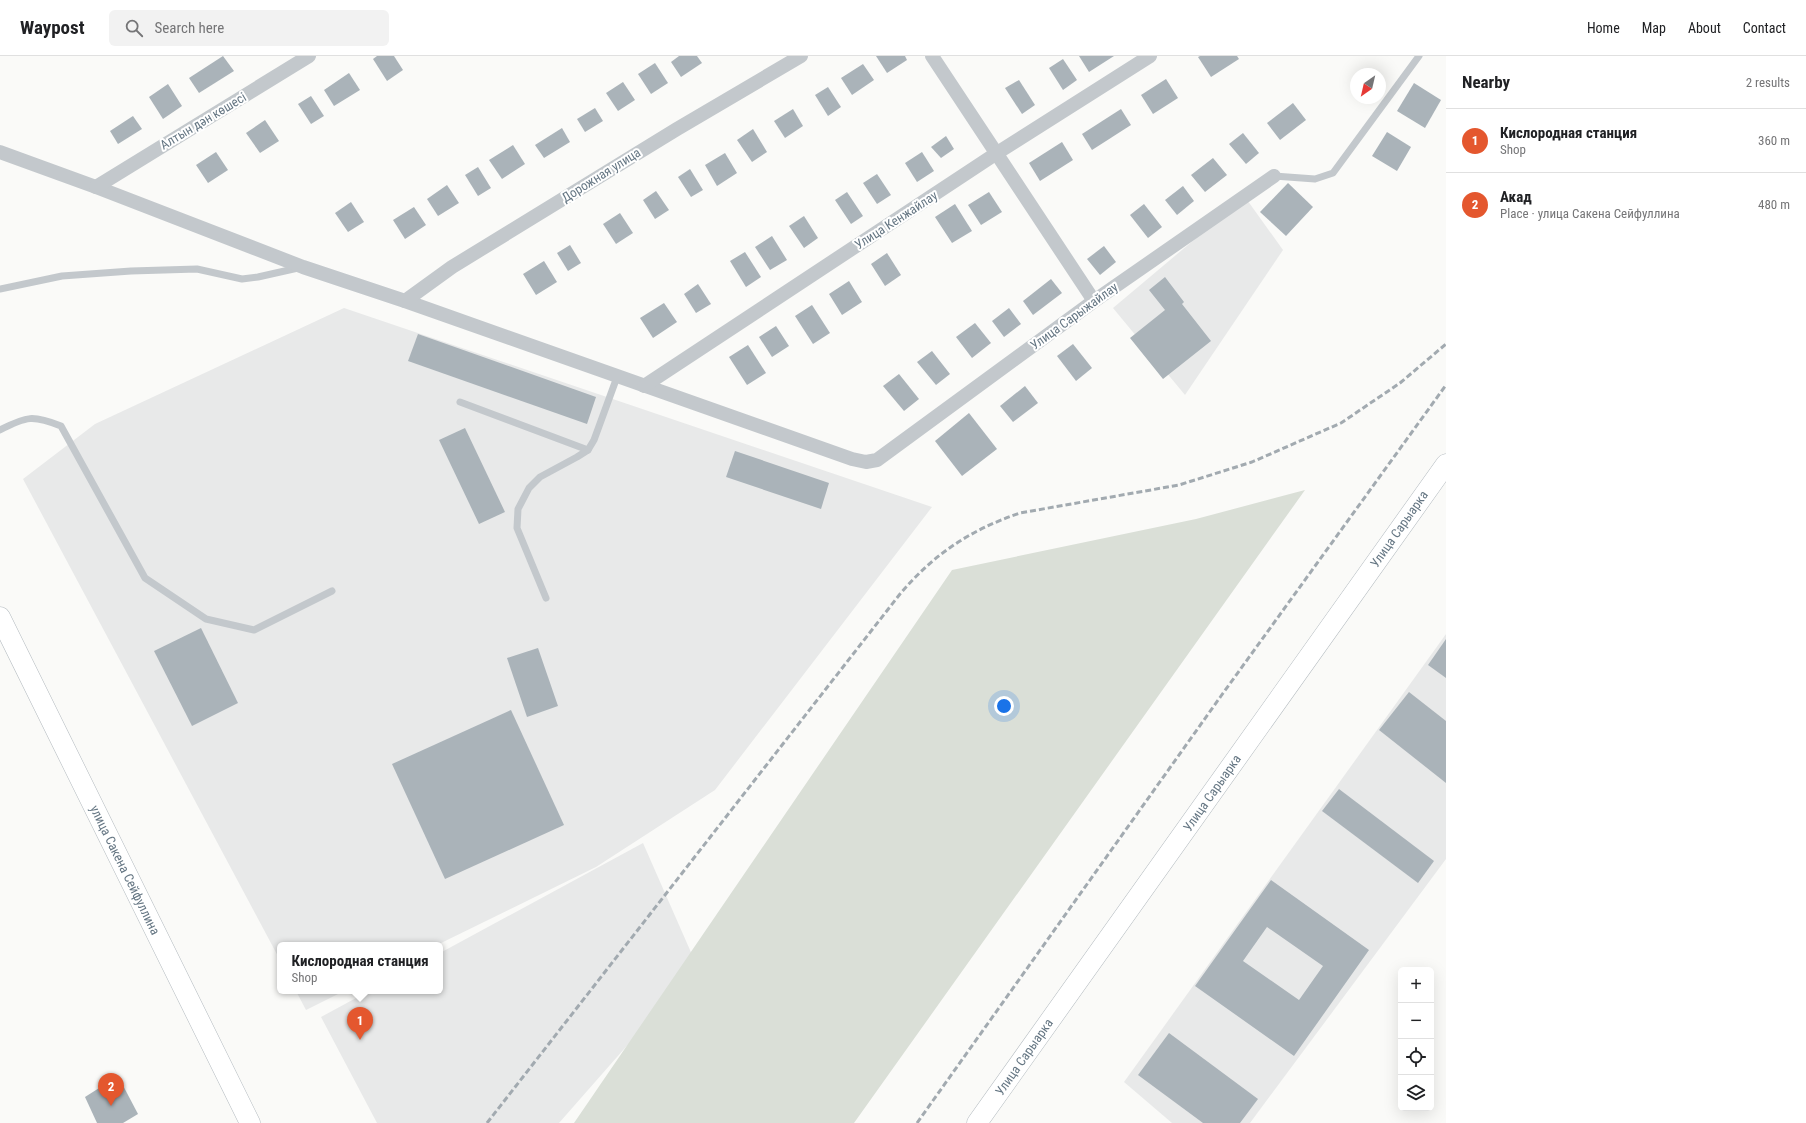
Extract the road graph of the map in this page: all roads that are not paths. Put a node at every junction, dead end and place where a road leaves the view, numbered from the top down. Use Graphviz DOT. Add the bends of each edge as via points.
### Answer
graph roads {
  1 [pos="310,56"];
  2 [pos="801,56"];
  3 [pos="932,56"];
  4 [pos="1150,56"];
  5 [pos="1419,56"];
  6 [pos="0,152"];
  7 [pos="997,153"];
  8 [pos="1274,176"];
  9 [pos="96,186"];
  10 [pos="302,267"];
  11 [pos="0,289"];
  12 [pos="405,301"];
  13 [pos="1094,301"];
  14 [pos="617,376"];
  15 [pos="644,386"];
  16 [pos="460,402"];
  17 [pos="0,430"];
  18 [pos="588,450"];
  19 [pos="1446,464"];
  20 [pos="332,591"];
  21 [pos="546,598"];
  22 [pos="0,617"];
  23 [pos="250,1123"];
  24 [pos="977,1123"];
  1 -- 9 [label="street, Алтын дән көшесі"];
  2 -- 12 [label="street, Дорожная улица" via="452,267"];
  3 -- 7 [label="street"];
  4 -- 7 [label="street, Улица Кенжайлау"];
  5 -- 8 [label="lane" via="1333,173 1315,179"];
  6 -- 9 [label="street"];
  7 -- 13 [label="street"];
  7 -- 15 [label="street, Улица Кенжайлау"];
  8 -- 13 [label="street, Улица Сарыжайлау"];
  9 -- 10 [label="street"];
  10 -- 11 [label="lane" via="242,278 197,270 62,276"];
  10 -- 12 [label="street"];
  12 -- 14 [label="street"];
  13 -- 15 [label="street, Улица Сарыжайлау" via="877,460 852,460"];
  14 -- 15 [label="street"];
  14 -- 18 [label="lane"];
  16 -- 18 [label="lane"];
  17 -- 20 [label="lane" via="20,419 42,418 61,426 145,578 206,619 254,630"];
  18 -- 21 [label="lane" via="540,477 528,488 518,509 517,528"];
  19 -- 24 [label="main road, Улица Сарыарка"];
  22 -- 23 [label="main road, улица Сакена Сейфуллина"];
}
